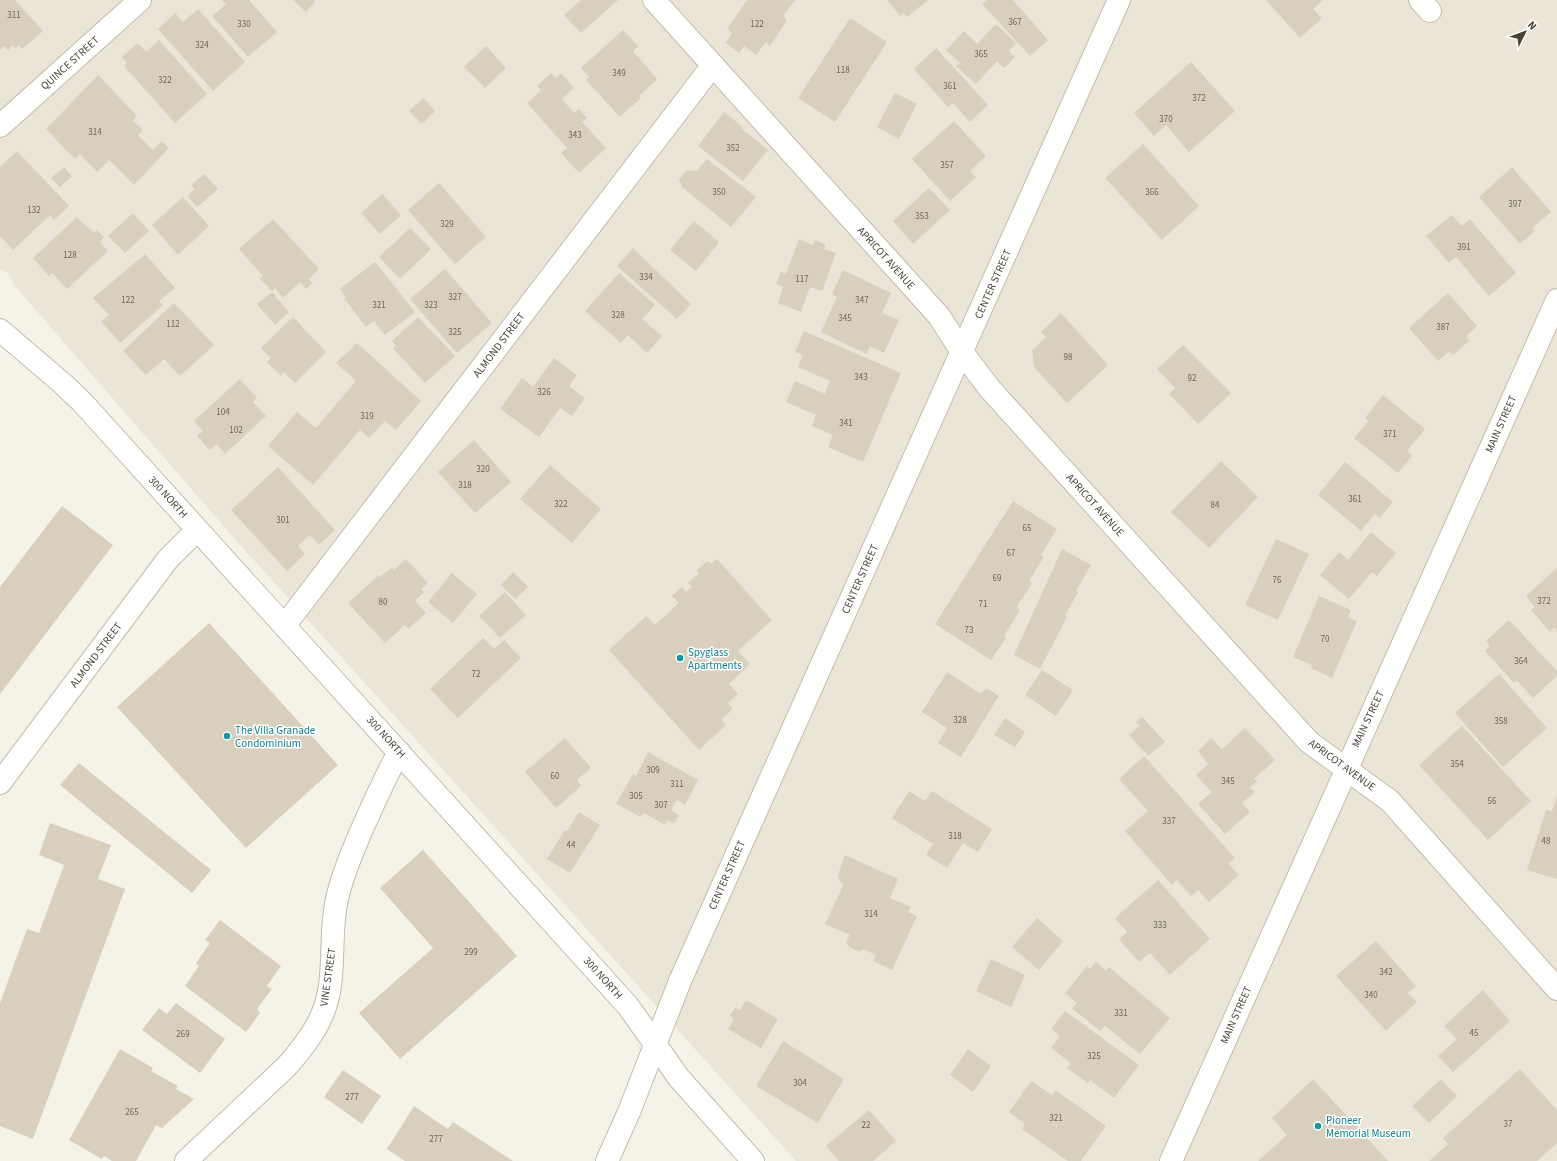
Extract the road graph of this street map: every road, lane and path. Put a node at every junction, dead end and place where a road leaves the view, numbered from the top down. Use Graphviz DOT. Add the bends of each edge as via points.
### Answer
graph roads {
  1 [pos="140,0"];
  2 [pos="654,0"];
  3 [pos="1119,0"];
  4 [pos="713,65"];
  5 [pos="0,126"];
  6 [pos="1557,300"];
  7 [pos="0,330"];
  8 [pos="962,352"];
  9 [pos="197,530"];
  10 [pos="285,625"];
  11 [pos="399,752"];
  12 [pos="1345,769"];
  13 [pos="0,783"];
  14 [pos="1557,989"];
  15 [pos="655,1045"];
  16 [pos="186,1161"];
  17 [pos="607,1161"];
  18 [pos="753,1161"];
  19 [pos="1171,1161"];
  1 -- 5 [label="street, QUINCE STREET"];
  2 -- 4 [label="street, APRICOT AVENUE"];
  3 -- 8 [label="street, CENTER STREET"];
  4 -- 8 [label="street, APRICOT AVENUE" via="939,316"];
  4 -- 10 [label="street, ALMOND STREET"];
  6 -- 12 [label="street, MAIN STREET"];
  7 -- 9 [label="street, 300 NORTH" via="82,402"];
  8 -- 12 [label="street, APRICOT AVENUE" via="990,389 1309,742"];
  8 -- 15 [label="street, CENTER STREET" via="680,981"];
  9 -- 10 [label="street, 300 NORTH"];
  9 -- 13 [label="street, ALMOND STREET" via="168,559"];
  10 -- 11 [label="street, 300 NORTH"];
  11 -- 15 [label="street, 300 NORTH" via="628,1006"];
  11 -- 16 [label="street, VINE STREET" via="385,778 343,879 336,903 328,993 320,1018 304,1045 287,1066"];
  12 -- 14 [label="street, APRICOT AVENUE" via="1390,801"];
  12 -- 19 [label="street, MAIN STREET"];
  15 -- 17 [label="street, CENTER STREET"];
  15 -- 18 [label="street, 300 NORTH" via="679,1078"];
}
